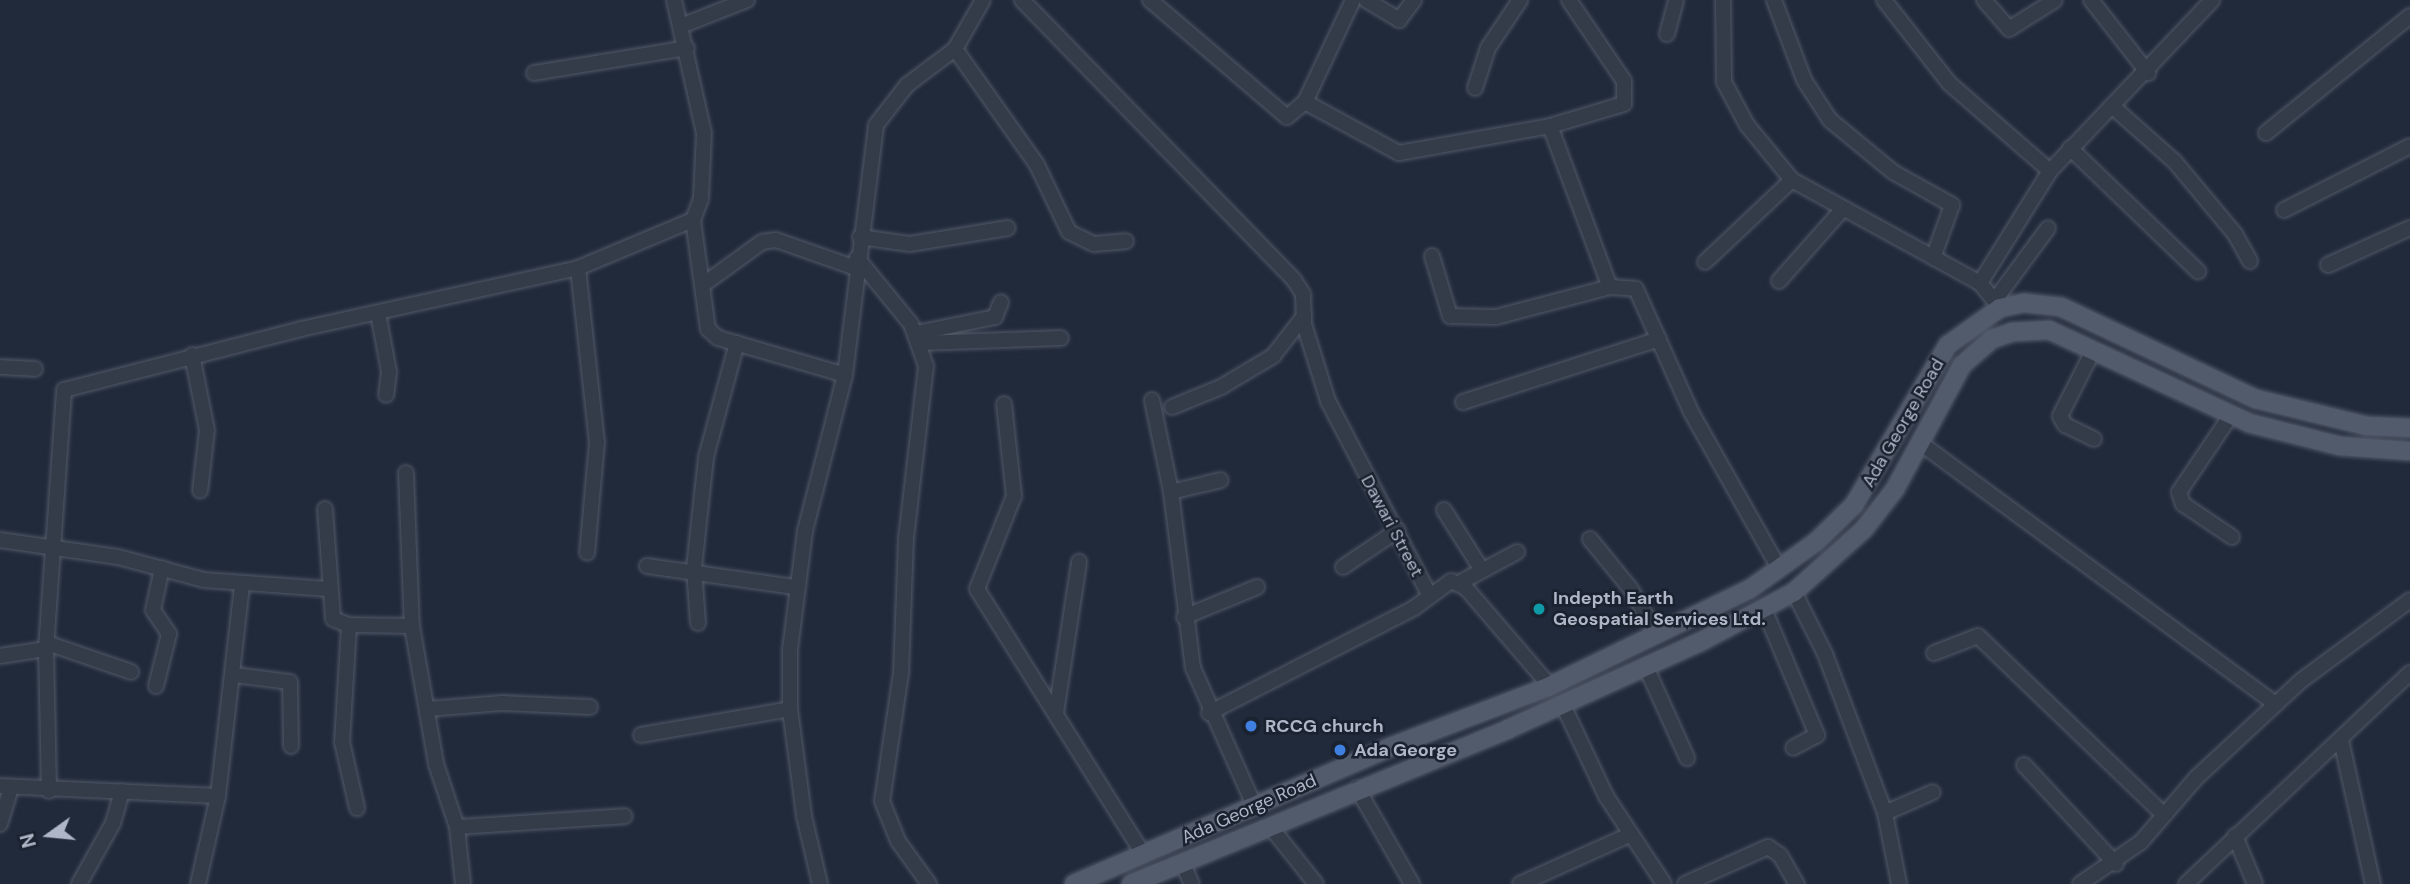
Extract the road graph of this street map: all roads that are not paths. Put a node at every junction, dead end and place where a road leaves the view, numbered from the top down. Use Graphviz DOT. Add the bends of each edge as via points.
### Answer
graph roads {
  1 [pos="674,0"];
  2 [pos="747,0"];
  3 [pos="983,0"];
  4 [pos="1022,0"];
  5 [pos="1150,0"];
  6 [pos="1353,0"];
  7 [pos="1366,0"];
  8 [pos="1414,0"];
  9 [pos="1520,0"];
  10 [pos="1569,0"];
  11 [pos="1676,0"];
  12 [pos="1723,0"];
  13 [pos="1774,0"];
  14 [pos="1884,0"];
  15 [pos="1984,0"];
  16 [pos="2055,0"];
  17 [pos="2091,0"];
  18 [pos="2212,0"];
  19 [pos="2410,16"];
  20 [pos="681,26"];
  21 [pos="1667,34"];
  22 [pos="687,48"];
  23 [pos="956,49"];
  24 [pos="534,73"];
  25 [pos="2148,73"];
  26 [pos="1475,88"];
  27 [pos="1305,102"];
  28 [pos="2112,106"];
  29 [pos="1550,126"];
  30 [pos="2266,133"];
  31 [pos="2410,146"];
  32 [pos="2070,148"];
  33 [pos="2050,171"];
  34 [pos="1793,180"];
  35 [pos="1842,210"];
  36 [pos="2284,210"];
  37 [pos="693,220"];
  38 [pos="1008,228"];
  39 [pos="2048,228"];
  40 [pos="2410,228"];
  41 [pos="860,237"];
  42 [pos="1126,241"];
  43 [pos="1432,256"];
  44 [pos="1933,258"];
  45 [pos="2250,261"];
  46 [pos="1705,262"];
  47 [pos="856,263"];
  48 [pos="2328,265"];
  49 [pos="578,268"];
  50 [pos="2198,271"];
  51 [pos="1779,281"];
  52 [pos="1980,283"];
  53 [pos="705,284"];
  54 [pos="1610,287"];
  55 [pos="1001,302"];
  56 [pos="1998,304"];
  57 [pos="378,313"];
  58 [pos="1304,316"];
  59 [pos="918,338"];
  60 [pos="1062,338"];
  61 [pos="1659,339"];
  62 [pos="737,343"];
  63 [pos="2094,349"];
  64 [pos="192,355"];
  65 [pos="0,367"];
  66 [pos="34,369"];
  67 [pos="845,375"];
  68 [pos="386,395"];
  69 [pos="1152,400"];
  70 [pos="1463,402"];
  71 [pos="1004,404"];
  72 [pos="1172,407"];
  73 [pos="2231,415"];
  74 [pos="2410,428"];
  75 [pos="2094,439"];
  76 [pos="1923,445"];
  77 [pos="2410,451"];
  78 [pos="406,473"];
  79 [pos="1221,480"];
  80 [pos="200,491"];
  81 [pos="1171,492"];
  82 [pos="325,509"];
  83 [pos="1444,510"];
  84 [pos="1398,530"];
  85 [pos="2232,537"];
  86 [pos="1590,539"];
  87 [pos="0,540"];
  88 [pos="52,546"];
  89 [pos="1517,552"];
  90 [pos="586,553"];
  91 [pos="1079,562"];
  92 [pos="647,566"];
  93 [pos="1343,567"];
  94 [pos="162,568"];
  95 [pos="694,568"];
  96 [pos="1780,569"];
  97 [pos="1482,570"];
  98 [pos="1459,583"];
  99 [pos="242,584"];
  100 [pos="795,587"];
  101 [pos="1257,587"];
  102 [pos="327,589"];
  103 [pos="1794,592"];
  104 [pos="1430,596"];
  105 [pos="2410,600"];
  106 [pos="1764,609"];
  107 [pos="1184,617"];
  108 [pos="698,622"];
  109 [pos="349,625"];
  110 [pos="412,626"];
  111 [pos="1658,635"];
  112 [pos="47,646"];
  113 [pos="1934,653"];
  114 [pos="0,656"];
  115 [pos="1646,667"];
  116 [pos="131,673"];
  117 [pos="2410,673"];
  118 [pos="235,675"];
  119 [pos="156,686"];
  120 [pos="1550,686"];
  121 [pos="2276,704"];
  122 [pos="1563,705"];
  123 [pos="590,707"];
  124 [pos="428,709"];
  125 [pos="790,709"];
  126 [pos="1056,713"];
  127 [pos="1209,713"];
  128 [pos="641,735"];
  129 [pos="2341,740"];
  130 [pos="291,746"];
  131 [pos="1793,748"];
  132 [pos="1687,758"];
  133 [pos="2024,765"];
  134 [pos="5,787"];
  135 [pos="1357,788"];
  136 [pos="49,791"];
  137 [pos="122,791"];
  138 [pos="1933,792"];
  139 [pos="218,796"];
  140 [pos="1255,807"];
  141 [pos="357,808"];
  142 [pos="1885,813"];
  143 [pos="2164,815"];
  144 [pos="625,816"];
  145 [pos="0,824"];
  146 [pos="1269,825"];
  147 [pos="457,827"];
  148 [pos="1629,835"];
  149 [pos="2235,836"];
  150 [pos="1143,854"];
  151 [pos="1182,862"];
  152 [pos="2116,864"];
  153 [pos="198,882"];
  154 [pos="79,884"];
  155 [pos="215,884"];
  156 [pos="463,884"];
  157 [pos="820,884"];
  158 [pos="929,884"];
  159 [pos="1074,884"];
  160 [pos="1130,884"];
  161 [pos="1192,884"];
  162 [pos="1317,884"];
  163 [pos="1412,884"];
  164 [pos="1520,884"];
  165 [pos="1664,884"];
  166 [pos="1685,884"];
  167 [pos="1797,884"];
  168 [pos="1899,884"];
  169 [pos="2080,884"];
  170 [pos="2186,884"];
  171 [pos="2256,884"];
  172 [pos="2373,884"];
  1 -- 20 [label="street"];
  2 -- 20 [label="street"];
  3 -- 23 [label="street"];
  4 -- 58 [label="street, Dawari Street" via="1303,294"];
  5 -- 27 [label="street" via="1281,117 1293,116"];
  6 -- 27 [label="street"];
  7 -- 8 [label="street" via="1399,20"];
  9 -- 26 [label="street" via="1488,48"];
  10 -- 29 [label="street" via="1624,80 1628,97 1624,104"];
  11 -- 21 [label="street"];
  12 -- 34 [label="street" via="1724,82 1747,125"];
  13 -- 44 [label="street" via="1804,80 1830,120 1893,172 1952,205"];
  14 -- 33 [label="street" via="1949,83"];
  15 -- 16 [label="street" via="2009,29"];
  17 -- 25 [label="street"];
  18 -- 25 [label="street"];
  19 -- 30 [label="street"];
  20 -- 22 [label="street"];
  22 -- 24 [label="street"];
  22 -- 37 [label="street" via="704,133 701,199"];
  23 -- 41 [label="street" via="908,86 876,125"];
  23 -- 42 [label="street" via="1037,165 1069,232 1094,244"];
  25 -- 28 [label="street"];
  27 -- 29 [label="street" via="1399,153"];
  28 -- 32 [label="street"];
  28 -- 45 [label="street" via="2183,172"];
  29 -- 54 [label="street"];
  31 -- 36 [label="street"];
  32 -- 33 [label="street"];
  32 -- 50 [label="street"];
  33 -- 52 [label="street"];
  34 -- 35 [label="street"];
  34 -- 46 [label="street"];
  35 -- 44 [label="street"];
  35 -- 51 [label="street"];
  37 -- 49 [label="street"];
  37 -- 53 [label="street"];
  38 -- 41 [label="street" via="910,244"];
  39 -- 56 [label="street"];
  40 -- 48 [label="street"];
  41 -- 47 [label="street"];
  43 -- 54 [label="street" via="1450,316 1496,317"];
  44 -- 52 [label="street"];
  47 -- 53 [label="street" via="776,240 753,247"];
  47 -- 59 [label="street"];
  47 -- 67 [label="street"];
  49 -- 57 [label="street"];
  49 -- 90 [label="street" via="597,442"];
  52 -- 56 [label="street"];
  53 -- 62 [label="street" via="708,329"];
  54 -- 61 [label="street" via="1636,289"];
  55 -- 59 [label="street" via="995,317"];
  56 -- 74 [label="main road, Ada George Road" via="2061,307 2256,399 2367,426"];
  56 -- 96 [label="main road, Ada George Road" via="1948,345 1854,505"];
  57 -- 64 [label="street"];
  57 -- 68 [label="street" via="389,372"];
  58 -- 72 [label="street" via="1273,356 1221,387"];
  58 -- 84 [label="street, Dawari Street" via="1328,401"];
  59 -- 60 [label="street"];
  59 -- 158 [label="street" via="926,366 906,538 901,673 882,801 898,841"];
  61 -- 70 [label="street"];
  61 -- 96 [label="street" via="1691,412"];
  62 -- 67 [label="street"];
  62 -- 95 [label="street" via="706,457"];
  63 -- 73 [label="main road, Ada George Road"];
  63 -- 75 [label="street" via="2060,416 2065,425"];
  63 -- 76 [label="main road, Ada George Road" via="2049,330 2030,328 1992,339 1962,365"];
  64 -- 80 [label="street" via="207,430"];
  64 -- 88 [label="street" via="64,390"];
  65 -- 66 [label="street"];
  67 -- 100 [label="street"];
  69 -- 81 [label="street"];
  71 -- 126 [label="street" via="1014,496 977,589"];
  73 -- 77 [label="main road, Ada George Road" via="2340,446"];
  73 -- 85 [label="street" via="2179,492 2183,504"];
  76 -- 103 [label="main road, Ada George Road" via="1864,529"];
  76 -- 121 [label="street"];
  78 -- 110 [label="street"];
  79 -- 81 [label="street"];
  81 -- 107 [label="street"];
  82 -- 102 [label="street"];
  83 -- 97 [label="street"];
  84 -- 93 [label="street"];
  84 -- 104 [label="street, Dawari Street"];
  86 -- 111 [label="street" via="1630,587"];
  87 -- 88 [label="street"];
  88 -- 94 [label="street"];
  88 -- 112 [label="street"];
  89 -- 97 [label="street, Dawari Street"];
  91 -- 126 [label="street"];
  92 -- 95 [label="street"];
  94 -- 99 [label="street"];
  94 -- 119 [label="street" via="153,610 169,634"];
  95 -- 100 [label="street"];
  95 -- 108 [label="street"];
  96 -- 111 [label="main road, Ada George Road"];
  97 -- 98 [label="street, Dawari Street"];
  98 -- 104 [label="street, Dawari Street" via="1451,581"];
  98 -- 120 [label="street"];
  99 -- 102 [label="street"];
  99 -- 118 [label="street"];
  100 -- 125 [label="street"];
  101 -- 107 [label="street"];
  102 -- 109 [label="street" via="333,619"];
  103 -- 106 [label="main road, Ada George Road"];
  103 -- 142 [label="street" via="1825,654"];
  104 -- 127 [label="street"];
  105 -- 121 [label="street"];
  106 -- 115 [label="main road, Ada George Road"];
  106 -- 131 [label="street" via="1816,735"];
  107 -- 127 [label="street" via="1192,668"];
  109 -- 110 [label="street"];
  109 -- 141 [label="street" via="342,742"];
  110 -- 124 [label="street"];
  111 -- 120 [label="main road, Ada George Road"];
  112 -- 114 [label="street"];
  112 -- 116 [label="street"];
  112 -- 136 [label="street"];
  113 -- 143 [label="street" via="1978,636"];
  115 -- 122 [label="main road, Ada George Road"];
  115 -- 132 [label="street"];
  117 -- 129 [label="street"];
  118 -- 130 [label="street" via="290,682"];
  118 -- 139 [label="street"];
  120 -- 140 [label="main road, Ada George Road"];
  121 -- 143 [label="street"];
  122 -- 135 [label="main road, Ada George Road"];
  122 -- 148 [label="street"];
  123 -- 124 [label="street" via="502,704"];
  124 -- 147 [label="street" via="436,764"];
  125 -- 128 [label="street"];
  125 -- 157 [label="street"];
  126 -- 150 [label="street"];
  127 -- 140 [label="street"];
  129 -- 149 [label="street"];
  129 -- 172 [label="street"];
  133 -- 152 [label="street"];
  134 -- 136 [label="street"];
  134 -- 145 [label="street"];
  135 -- 146 [label="main road, Ada George Road"];
  135 -- 163 [label="street"];
  136 -- 137 [label="street"];
  137 -- 139 [label="street"];
  137 -- 154 [label="street" via="113,823"];
  138 -- 142 [label="street"];
  139 -- 153 [label="street"];
  140 -- 150 [label="main road, Ada George Road"];
  142 -- 168 [label="street"];
  143 -- 152 [label="street"];
  144 -- 147 [label="street"];
  146 -- 151 [label="main road, Ada George Road"];
  146 -- 162 [label="street"];
  147 -- 156 [label="street"];
  148 -- 164 [label="street"];
  148 -- 165 [label="street"];
  149 -- 170 [label="street"];
  149 -- 171 [label="street"];
  150 -- 159 [label="main road, Ada George Road"];
  151 -- 160 [label="main road, Ada George Road"];
  151 -- 161 [label="street"];
  152 -- 169 [label="street"];
  153 -- 155 [label="street"];
  166 -- 167 [label="street" via="1768,847 1780,855"];
}
